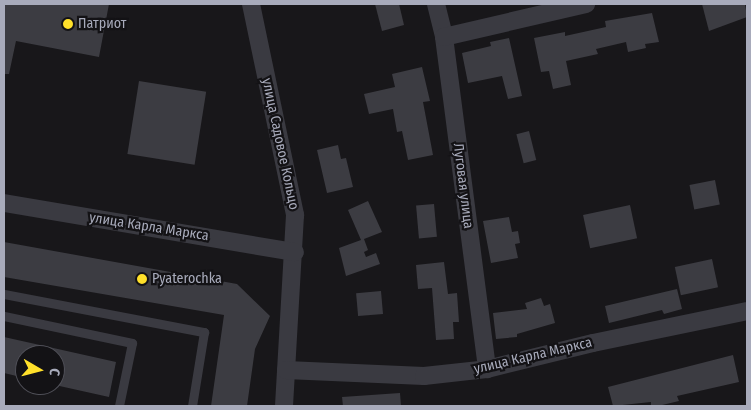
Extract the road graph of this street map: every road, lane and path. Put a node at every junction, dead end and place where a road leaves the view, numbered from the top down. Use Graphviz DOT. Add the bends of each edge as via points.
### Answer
graph roads {
  1 [pos="251,4"];
  2 [pos="436,4"];
  3 [pos="586,4"];
  4 [pos="444,37"];
  5 [pos="4,203"];
  6 [pos="295,252"];
  7 [pos="4,294"];
  8 [pos="747,311"];
  9 [pos="4,316"];
  10 [pos="487,369"];
  11 [pos="286,370"];
  12 [pos="119,406"];
  13 [pos="192,406"];
  14 [pos="284,406"];
  1 -- 6 [label="street, улица Садовое Кольцо" via="295,215"];
  2 -- 4 [label="street, Луговая улица"];
  3 -- 4 [label="street"];
  4 -- 10 [label="street, Луговая улица"];
  5 -- 6 [label="street, улица Карла Маркса"];
  6 -- 11 [label="street, улица Садовое Кольцо"];
  7 -- 13 [label="lane" via="204,332"];
  8 -- 10 [label="street, улица Карла Маркса"];
  9 -- 12 [label="lane" via="132,343"];
  10 -- 11 [label="street, улица Карла Маркса" via="424,376"];
  11 -- 14 [label="street, улица Садовое Кольцо"];
}
